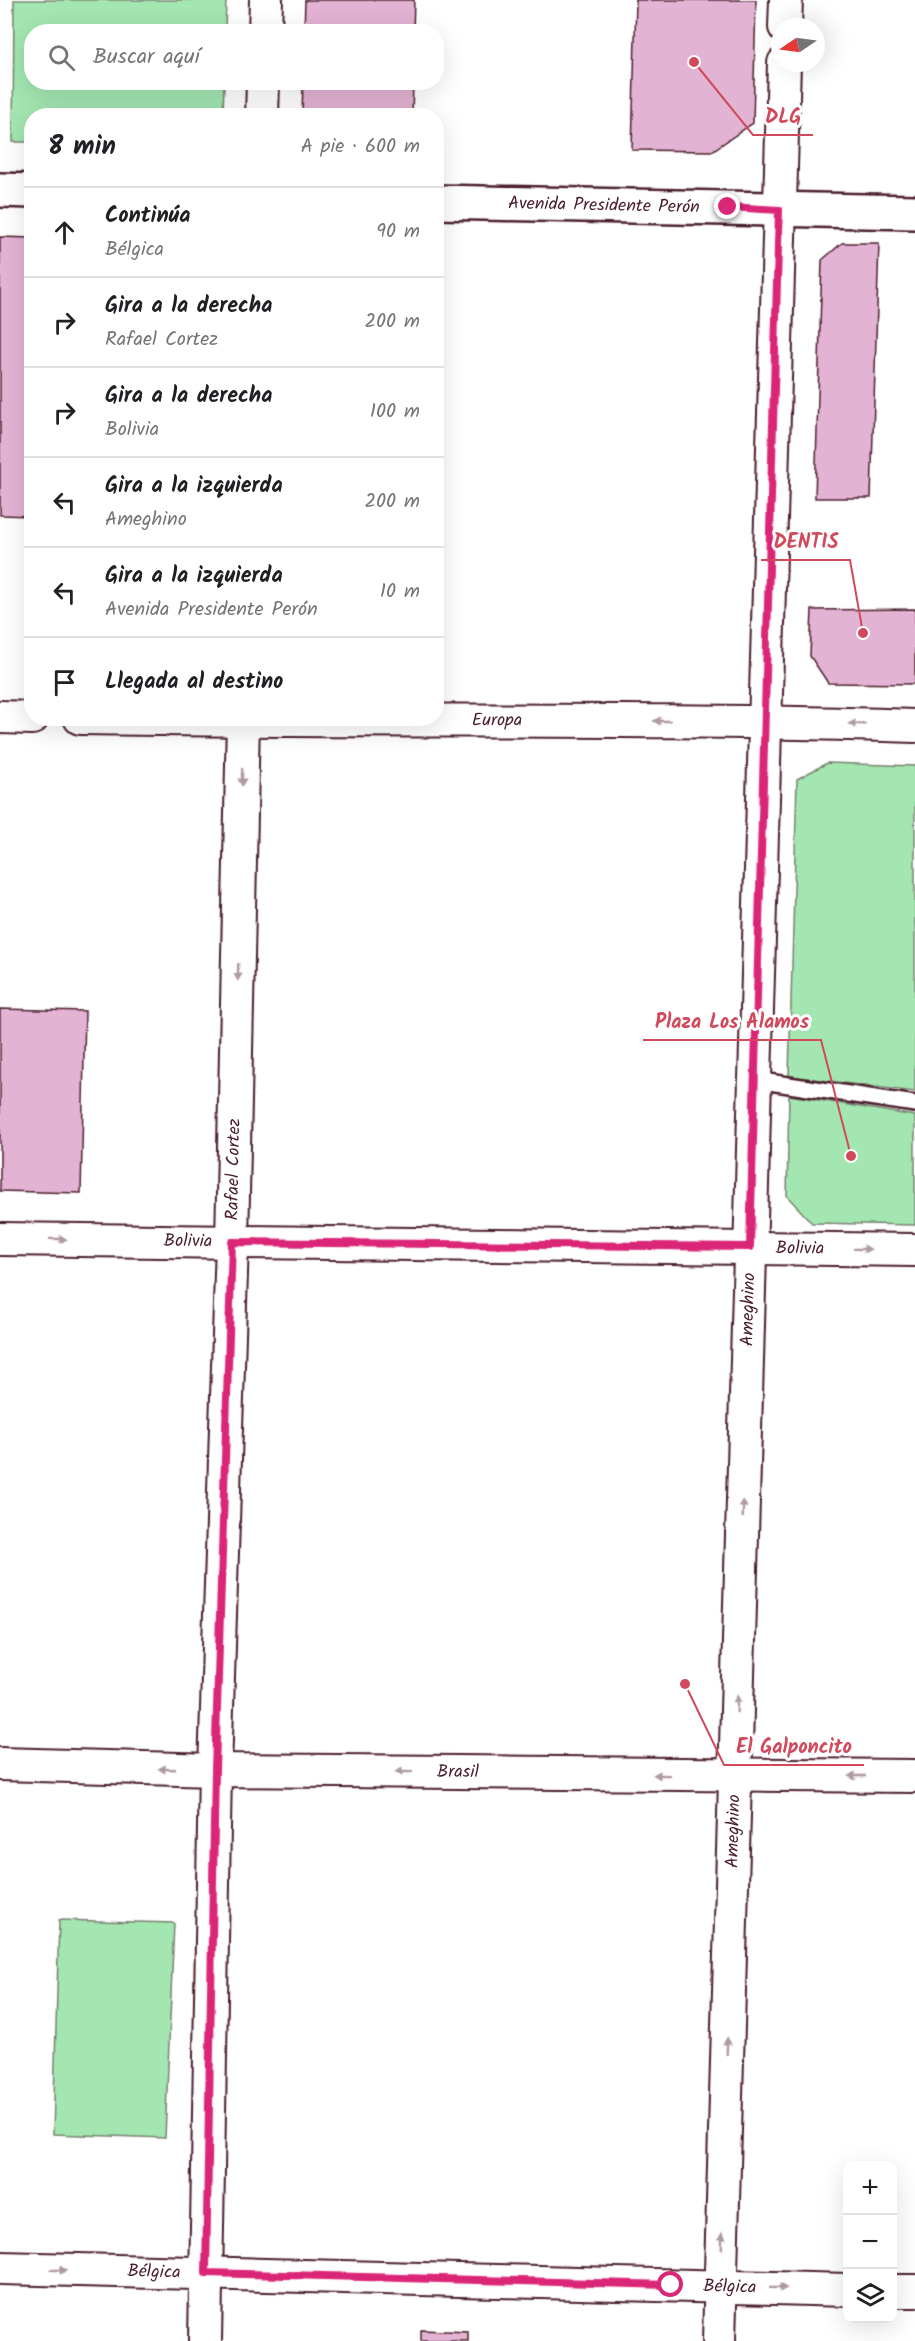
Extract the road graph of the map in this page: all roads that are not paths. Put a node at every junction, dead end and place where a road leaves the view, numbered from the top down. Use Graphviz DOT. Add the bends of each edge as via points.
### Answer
graph roads {
  1 [pos="266,0"];
  2 [pos="786,0"];
  3 [pos="785,18"];
  4 [pos="265,24"];
  5 [pos="784,72"];
  6 [pos="263,90"];
  7 [pos="262,108"];
  8 [pos="0,190"];
  9 [pos="24,191"];
  10 [pos="444,202"];
  11 [pos="779,210"];
  12 [pos="915,212"];
  13 [pos="0,717"];
  14 [pos="24,718"];
  15 [pos="444,720"];
  16 [pos="765,721"];
  17 [pos="243,726"];
  18 [pos="915,726"];
  19 [pos="755,1080"];
  20 [pos="915,1104"];
  21 [pos="0,1239"];
  22 [pos="232,1242"];
  23 [pos="750,1247"];
  24 [pos="915,1250"];
  25 [pos="0,1764"];
  26 [pos="215,1770"];
  27 [pos="735,1776"];
  28 [pos="915,1776"];
  29 [pos="0,2268"];
  30 [pos="206,2273"];
  31 [pos="720,2287"];
  32 [pos="843,2290"];
  33 [pos="897,2291"];
  34 [pos="915,2291"];
  35 [pos="205,2341"];
  36 [pos="719,2341"];
  1 -- 4 [label="street"];
  2 -- 3 [label="street"];
  5 -- 11 [label="street, Ameghino"];
  6 -- 7 [label="street"];
  8 -- 9 [label="main road"];
  10 -- 11 [label="main road, Avenida Presidente Perón"];
  11 -- 12 [label="main road, Avenida Presidente Perón"];
  11 -- 16 [label="street, Ameghino"];
  13 -- 14 [label="street"];
  16 -- 15 [label="street, Europa, one-way"];
  18 -- 16 [label="street, Europa, one-way"];
  16 -- 19 [label="street, Ameghino"];
  17 -- 22 [label="street, Rafael Cortez, one-way"];
  19 -- 20 [label="lane"];
  19 -- 23 [label="street, Ameghino"];
  21 -- 22 [label="street, Bolivia, one-way"];
  22 -- 23 [label="street, Bolivia"];
  22 -- 26 [label="street, Rafael Cortez"];
  23 -- 24 [label="street, Bolivia, one-way"];
  27 -- 23 [label="street, Ameghino, one-way"];
  26 -- 25 [label="street, Brasil, one-way"];
  27 -- 26 [label="street, Brasil, one-way"];
  26 -- 30 [label="street, Rafael Cortez"];
  28 -- 27 [label="street, Brasil, one-way"];
  31 -- 27 [label="street, Ameghino, one-way"];
  29 -- 30 [label="street, Bélgica, one-way"];
  30 -- 31 [label="street, Bélgica"];
  30 -- 35 [label="street, Rafael Cortez"];
  31 -- 32 [label="street, Bélgica, one-way"];
  31 -- 36 [label="street, Ameghino"];
  33 -- 34 [label="street"];
}
